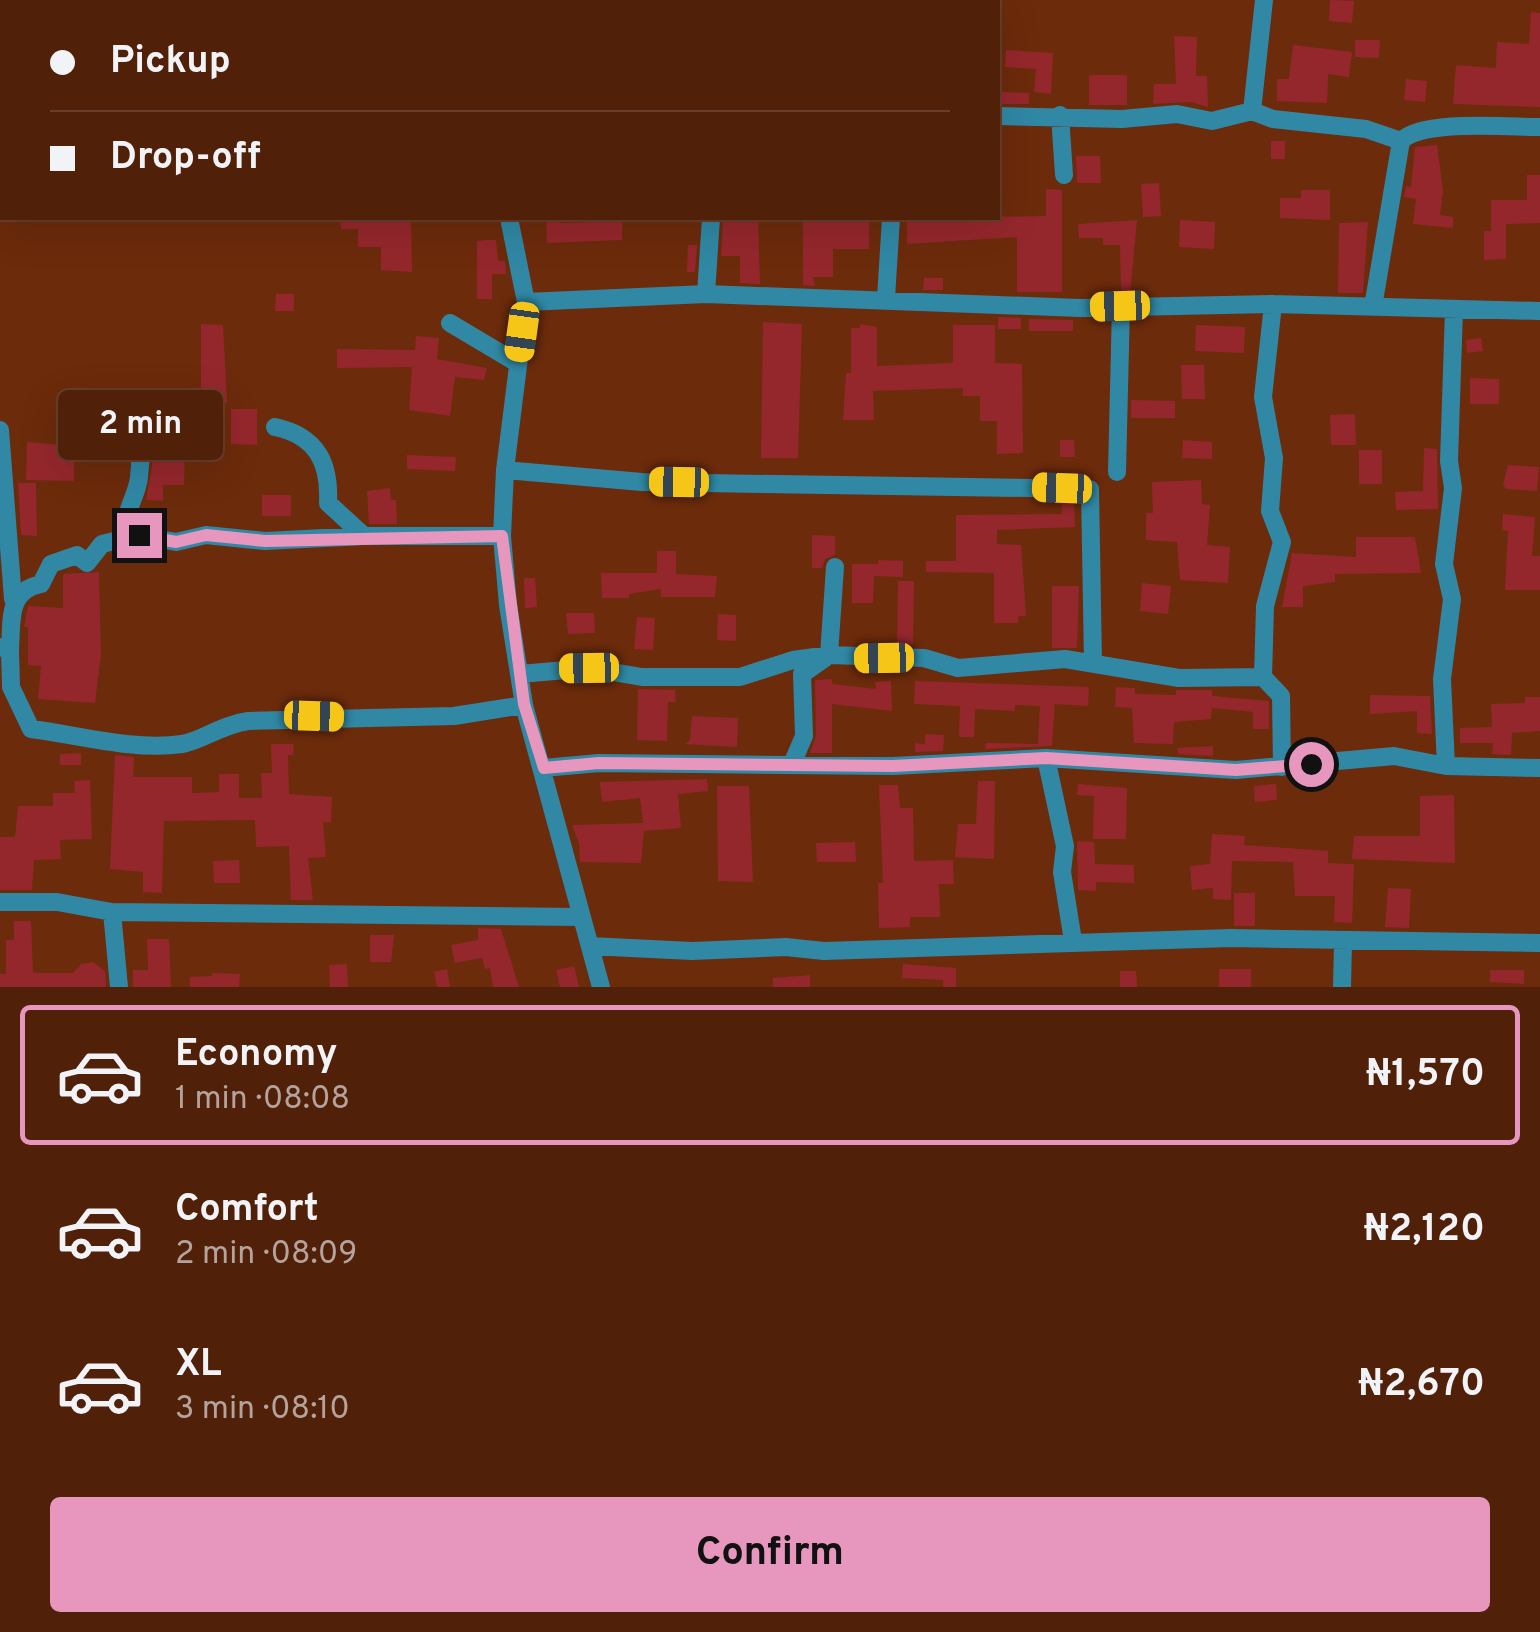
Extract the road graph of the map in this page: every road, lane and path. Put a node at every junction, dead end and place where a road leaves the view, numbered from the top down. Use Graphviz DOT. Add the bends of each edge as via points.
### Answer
graph roads {
  1 [pos="1264,0"];
  2 [pos="1252,111"];
  3 [pos="1060,114"];
  4 [pos="1000,116"];
  5 [pos="1540,127"];
  6 [pos="1401,141"];
  7 [pos="1064,175"];
  8 [pos="509,220"];
  9 [pos="711,220"];
  10 [pos="891,220"];
  11 [pos="706,294"];
  12 [pos="886,298"];
  13 [pos="526,302"];
  14 [pos="1273,304"];
  15 [pos="1120,306"];
  16 [pos="1373,307"];
  17 [pos="1454,310"];
  18 [pos="1540,311"];
  19 [pos="450,323"];
  20 [pos="517,362"];
  21 [pos="187,409"];
  22 [pos="275,428"];
  23 [pos="0,430"];
  24 [pos="505,470"];
  25 [pos="1117,472"];
  26 [pos="139,535"];
  27 [pos="364,536"];
  28 [pos="502,536"];
  29 [pos="836,567"];
  30 [pos="14,599"];
  31 [pos="5,648"];
  32 [pos="830,654"];
  33 [pos="1093,663"];
  34 [pos="520,674"];
  35 [pos="1263,677"];
  36 [pos="524,704"];
  37 [pos="1046,758"];
  38 [pos="792,764"];
  39 [pos="1446,766"];
  40 [pos="1282,767"];
  41 [pos="544,768"];
  42 [pos="1540,768"];
  43 [pos="0,902"];
  44 [pos="112,912"];
  45 [pos="580,917"];
  46 [pos="1073,941"];
  47 [pos="1343,942"];
  48 [pos="1540,943"];
  49 [pos="590,946"];
  50 [pos="119,987"];
  51 [pos="601,987"];
  52 [pos="1342,987"];
  1 -- 2 [label="street"];
  2 -- 3 [label="street" via="1212,121 1177,114 1122,120"];
  2 -- 6 [label="street"];
  3 -- 4 [label="street"];
  3 -- 7 [label="street"];
  5 -- 6 [label="street" via="1434,128"];
  6 -- 16 [label="street"];
  8 -- 13 [label="street"];
  9 -- 11 [label="street"];
  10 -- 12 [label="street"];
  11 -- 12 [label="street"];
  11 -- 13 [label="street"];
  12 -- 15 [label="street"];
  13 -- 20 [label="street"];
  14 -- 15 [label="street"];
  14 -- 16 [label="street"];
  14 -- 35 [label="street" via="1263,397 1274,458 1270,511 1282,542 1265,606"];
  15 -- 25 [label="street"];
  16 -- 17 [label="street"];
  17 -- 18 [label="street"];
  17 -- 39 [label="street" via="1453,488 1444,564 1452,600 1442,679"];
  19 -- 20 [label="street"];
  20 -- 24 [label="street"];
  21 -- 26 [label="street" via="166,413 151,426 138,454 139,477 127,516"];
  22 -- 27 [label="street" via="292,431 320,454 328,503"];
  23 -- 30 [label="street"];
  24 -- 28 [label="street"];
  24 -- 33 [label="street" via="642,482 1090,489"];
  26 -- 27 [label="street" via="176,542 206,535 265,541"];
  26 -- 30 [label="street" via="102,544 87,563 77,555 50,564 40,584"];
  27 -- 28 [label="street"];
  28 -- 34 [label="street"];
  29 -- 32 [label="street"];
  30 -- 31 [label="street"];
  31 -- 36 [label="street" via="11,687 31,729 153,746 191,742 221,725 248,720 454,716"];
  32 -- 33 [label="street" via="924,658 958,668 1064,659"];
  32 -- 34 [label="street" via="740,677 589,668"];
  32 -- 38 [label="street" via="802,674 804,736"];
  33 -- 35 [label="street" via="1178,678"];
  34 -- 36 [label="street"];
  35 -- 40 [label="street" via="1281,696"];
  36 -- 41 [label="street"];
  37 -- 38 [label="street"];
  37 -- 40 [label="street"];
  37 -- 46 [label="street"];
  38 -- 41 [label="street"];
  39 -- 40 [label="street" via="1394,756"];
  39 -- 42 [label="street"];
  41 -- 45 [label="street"];
  43 -- 44 [label="street" via="57,902"];
  44 -- 45 [label="street"];
  44 -- 50 [label="street"];
  45 -- 49 [label="street"];
  46 -- 47 [label="street"];
  46 -- 49 [label="street" via="865,951"];
  47 -- 48 [label="street"];
  47 -- 52 [label="street"];
  49 -- 51 [label="street"];
}
